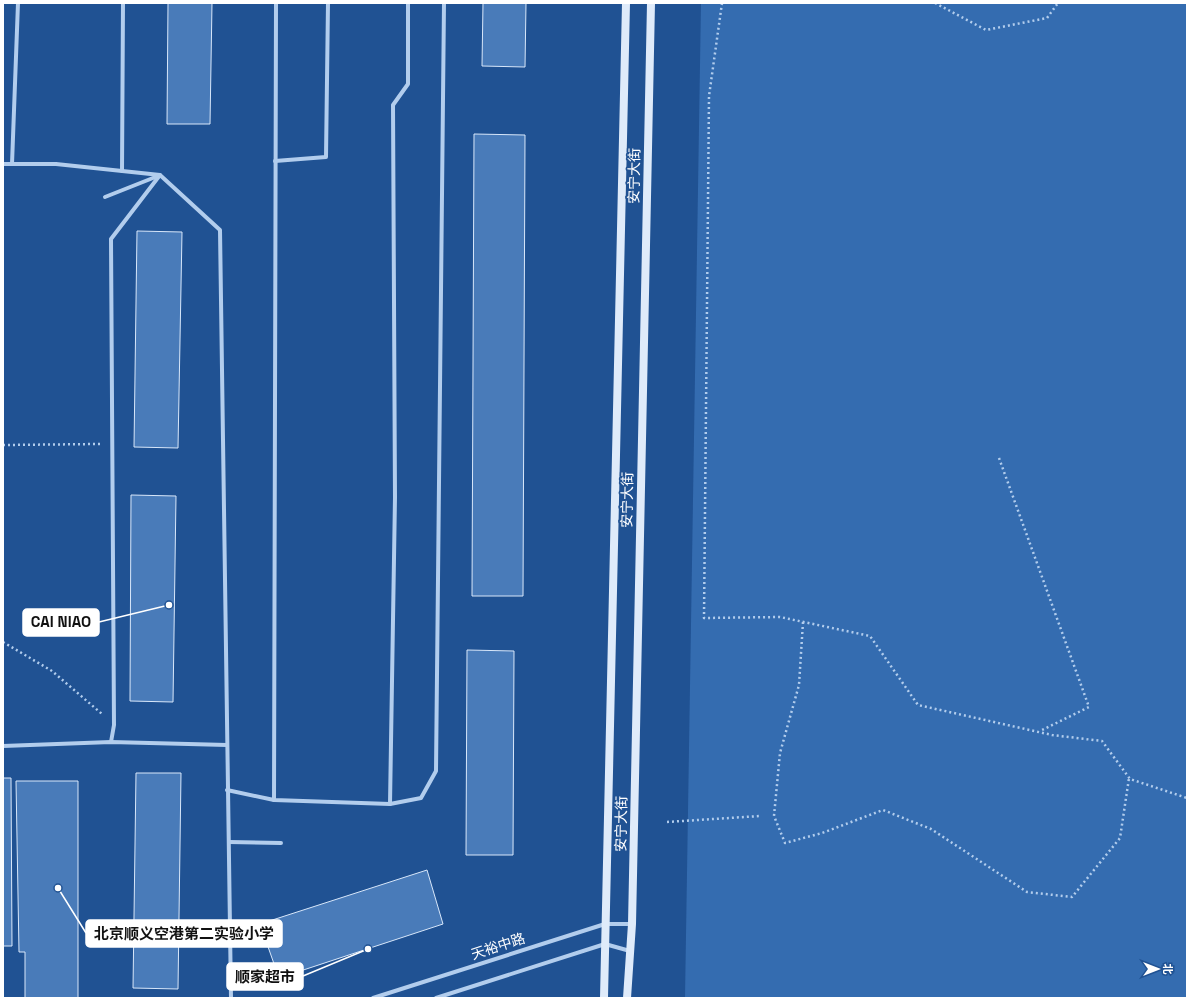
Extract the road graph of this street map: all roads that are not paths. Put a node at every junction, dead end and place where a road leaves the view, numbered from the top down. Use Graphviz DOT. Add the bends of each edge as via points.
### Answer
graph roads {
  1 [pos="18,3"];
  2 [pos="123,3"];
  3 [pos="276,3"];
  4 [pos="328,3"];
  5 [pos="408,3"];
  6 [pos="444,3"];
  7 [pos="626,3"];
  8 [pos="651,3"];
  9 [pos="275,162"];
  10 [pos="3,164"];
  11 [pos="12,164"];
  12 [pos="122,171"];
  13 [pos="160,175"];
  14 [pos="105,197"];
  15 [pos="111,742"];
  16 [pos="227,745"];
  17 [pos="3,746"];
  18 [pos="227,790"];
  19 [pos="274,800"];
  20 [pos="390,804"];
  21 [pos="229,842"];
  22 [pos="281,843"];
  23 [pos="605,924"];
  24 [pos="632,924"];
  25 [pos="605,944"];
  26 [pos="630,951"];
  27 [pos="231,998"];
  28 [pos="373,998"];
  29 [pos="436,998"];
  30 [pos="604,998"];
  31 [pos="627,998"];
  1 -- 11 [label="street"];
  2 -- 12 [label="street"];
  3 -- 9 [label="street"];
  4 -- 9 [label="street" via="326,157"];
  5 -- 20 [label="street" via="408,84 393,105 395,497"];
  6 -- 20 [label="street" via="436,771 421,798"];
  7 -- 23 [label="main road, 安宁大街"];
  8 -- 24 [label="main road, 安宁大街"];
  9 -- 19 [label="street"];
  10 -- 11 [label="street"];
  11 -- 12 [label="street" via="56,164"];
  12 -- 13 [label="street"];
  13 -- 14 [label="street"];
  13 -- 15 [label="street" via="111,239 114,725"];
  13 -- 16 [label="street" via="220,230"];
  15 -- 16 [label="street"];
  15 -- 17 [label="street"];
  16 -- 18 [label="street"];
  18 -- 19 [label="street"];
  18 -- 21 [label="street"];
  19 -- 20 [label="street"];
  21 -- 22 [label="street"];
  21 -- 27 [label="street"];
  23 -- 24 [label="street, 天裕中路"];
  23 -- 25 [label="main road, 安宁大街"];
  23 -- 28 [label="street, 天裕中路"];
  24 -- 26 [label="main road, 安宁大街"];
  25 -- 26 [label="street"];
  25 -- 29 [label="street"];
  25 -- 30 [label="main road, 安宁大街"];
  26 -- 31 [label="main road, 安宁大街"];
}
